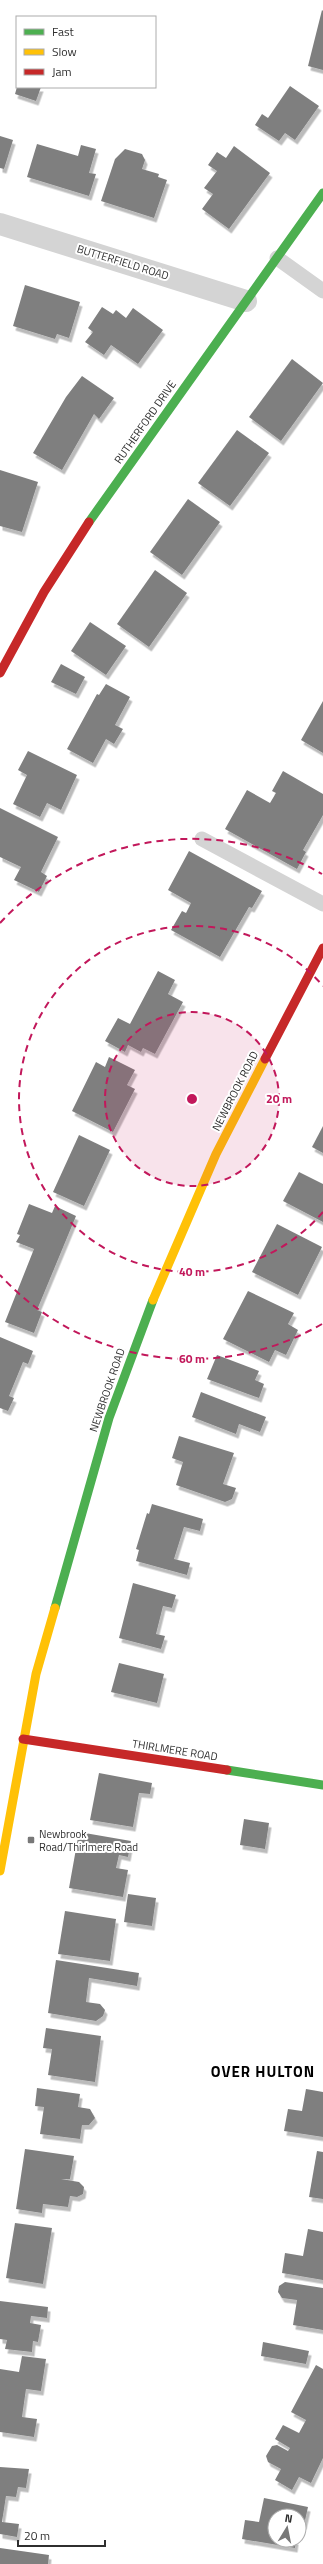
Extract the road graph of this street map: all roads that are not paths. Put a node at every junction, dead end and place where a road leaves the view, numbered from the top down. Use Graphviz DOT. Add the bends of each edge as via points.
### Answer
graph roads {
  1 [pos="323,193"];
  2 [pos="0,224"];
  3 [pos="277,258"];
  4 [pos="323,291"];
  5 [pos="246,301"];
  6 [pos="0,673"];
  7 [pos="202,839"];
  8 [pos="323,904"];
  9 [pos="323,948"];
  10 [pos="23,1739"];
  11 [pos="323,1785"];
  12 [pos="0,1871"];
  1 -- 3 [label="main road, RUTHERFORD DRIVE"];
  2 -- 5 [label="street, BUTTERFIELD ROAD"];
  3 -- 4 [label="lane"];
  3 -- 5 [label="main road, RUTHERFORD DRIVE"];
  5 -- 6 [label="main road, RUTHERFORD DRIVE" via="84,528 44,592"];
  7 -- 8 [label="lane"];
  9 -- 10 [label="main road, NEWBROOK ROAD" via="216,1154 157,1289 109,1418 36,1674"];
  10 -- 11 [label="main road, THIRLMERE ROAD"];
  10 -- 12 [label="main road, NEWBROOK ROAD"];
}
